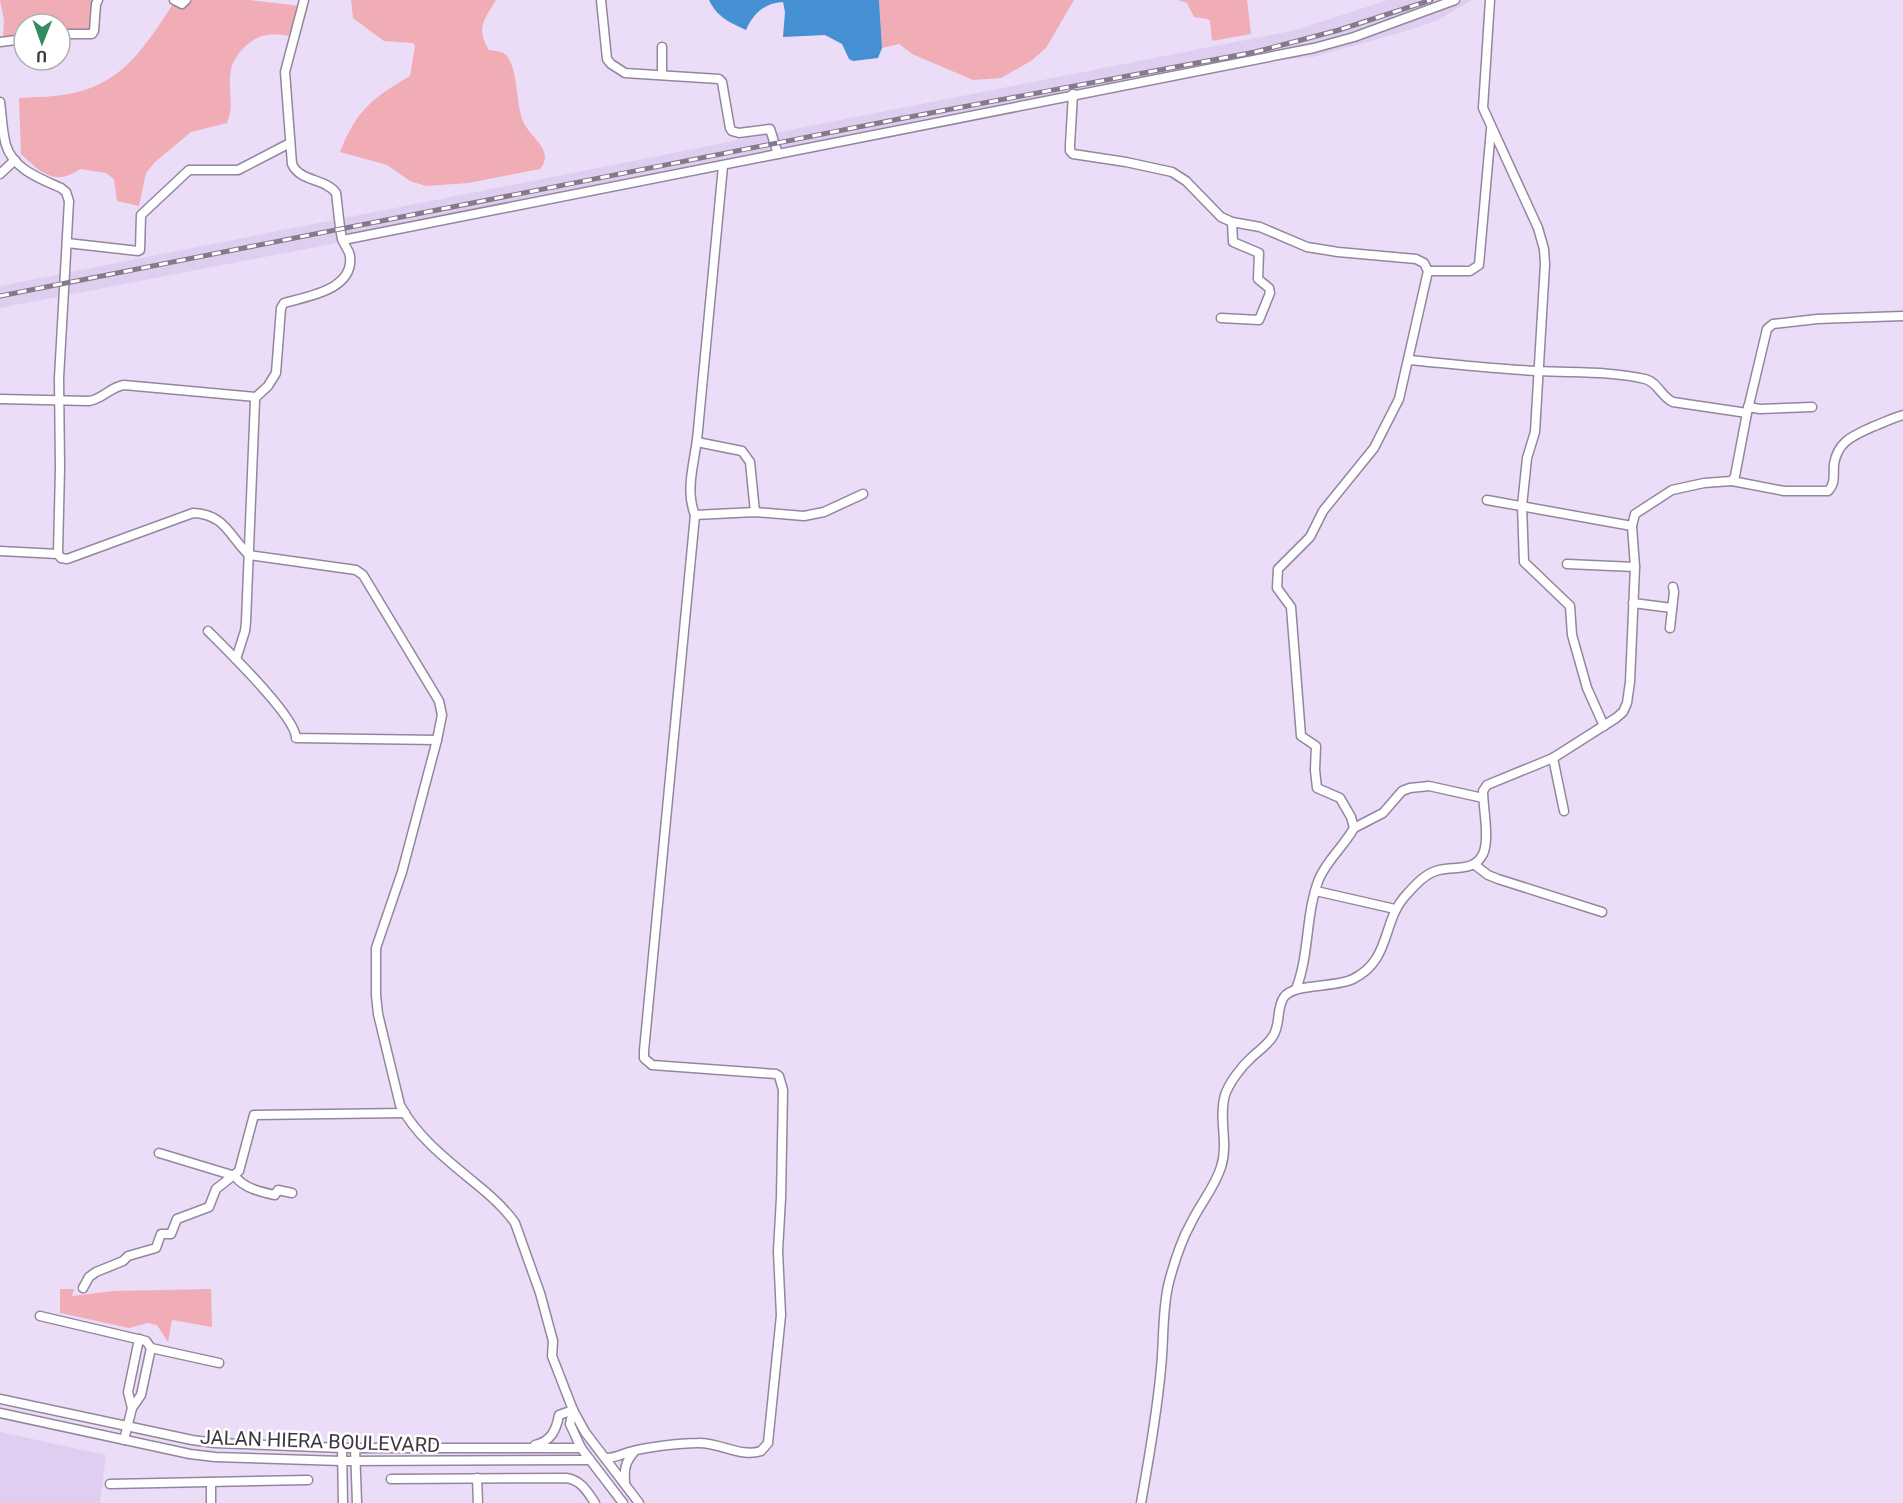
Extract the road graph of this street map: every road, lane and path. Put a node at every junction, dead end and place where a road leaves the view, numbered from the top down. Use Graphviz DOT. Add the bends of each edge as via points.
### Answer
graph roads {
  1 [pos="98,0"];
  2 [pos="174,0"];
  3 [pos="186,0"];
  4 [pos="304,0"];
  5 [pos="601,0"];
  6 [pos="1455,0"];
  7 [pos="1490,0"];
  8 [pos="72,34"];
  9 [pos="662,47"];
  10 [pos="662,75"];
  11 [pos="1072,94"];
  12 [pos="0,102"];
  13 [pos="1491,129"];
  14 [pos="291,143"];
  15 [pos="778,154"];
  16 [pos="15,160"];
  17 [pos="723,166"];
  18 [pos="0,174"];
  19 [pos="1232,222"];
  20 [pos="343,240"];
  21 [pos="67,243"];
  22 [pos="1428,272"];
  23 [pos="1903,316"];
  24 [pos="1221,318"];
  25 [pos="1409,360"];
  26 [pos="1539,371"];
  27 [pos="256,397"];
  28 [pos="0,399"];
  29 [pos="58,400"];
  30 [pos="1812,407"];
  31 [pos="1748,410"];
  32 [pos="1903,415"];
  33 [pos="697,442"];
  34 [pos="1732,481"];
  35 [pos="863,494"];
  36 [pos="1487,500"];
  37 [pos="1522,506"];
  38 [pos="754,512"];
  39 [pos="695,515"];
  40 [pos="1632,526"];
  41 [pos="0,551"];
  42 [pos="58,554"];
  43 [pos="249,555"];
  44 [pos="1567,564"];
  45 [pos="1635,567"];
  46 [pos="1673,587"];
  47 [pos="1633,603"];
  48 [pos="1672,608"];
  49 [pos="1670,628"];
  50 [pos="208,631"];
  51 [pos="236,659"];
  52 [pos="1604,726"];
  53 [pos="437,740"];
  54 [pos="1553,758"];
  55 [pos="1483,798"];
  56 [pos="1564,811"];
  57 [pos="1353,828"];
  58 [pos="1475,865"];
  59 [pos="1316,891"];
  60 [pos="1395,909"];
  61 [pos="1602,912"];
  62 [pos="1296,989"];
  63 [pos="405,1113"];
  64 [pos="159,1154"];
  65 [pos="235,1176"];
  66 [pos="292,1193"];
  67 [pos="83,1288"];
  68 [pos="40,1316"];
  69 [pos="139,1339"];
  70 [pos="151,1348"];
  71 [pos="219,1363"];
  72 [pos="0,1399"];
  73 [pos="132,1408"];
  74 [pos="573,1410"];
  75 [pos="0,1413"];
  76 [pos="127,1427"];
  77 [pos="124,1440"];
  78 [pos="591,1440"];
  79 [pos="355,1447"];
  80 [pos="342,1448"];
  81 [pos="522,1448"];
  82 [pos="581,1448"];
  83 [pos="634,1451"];
  84 [pos="604,1455"];
  85 [pos="590,1460"];
  86 [pos="342,1461"];
  87 [pos="355,1461"];
  88 [pos="391,1479"];
  89 [pos="477,1479"];
  90 [pos="308,1480"];
  91 [pos="211,1482"];
  92 [pos="625,1483"];
  93 [pos="110,1484"];
  94 [pos="211,1503"];
  95 [pos="344,1503"];
  96 [pos="357,1503"];
  97 [pos="478,1503"];
  98 [pos="596,1503"];
  99 [pos="623,1503"];
  100 [pos="639,1503"];
  101 [pos="1141,1503"];
  1 -- 8 [label="street" via="92,34"];
  2 -- 3 [label="street"];
  4 -- 14 [label="street" via="285,72"];
  5 -- 10 [label="street" via="607,59 611,64 625,73"];
  6 -- 11 [label="street" via="1314,48"];
  7 -- 13 [label="street" via="1483,99"];
  9 -- 10 [label="street"];
  10 -- 15 [label="street" via="719,79 732,131 770,129"];
  11 -- 15 [label="street"];
  11 -- 19 [label="street" via="1073,154 1172,172 1186,181 1214,212"];
  12 -- 16 [label="street" via="5,144"];
  13 -- 22 [label="street" via="1479,265 1470,271"];
  13 -- 26 [label="street" via="1542,238 1545,264"];
  14 -- 20 [label="street" via="294,169 334,189"];
  14 -- 21 [label="street" via="238,170 189,170 141,215 140,250"];
  15 -- 17 [label="street"];
  16 -- 18 [label="street"];
  16 -- 21 [label="street" via="66,192"];
  17 -- 20 [label="street"];
  17 -- 33 [label="street"];
  19 -- 22 [label="street" via="1260,227 1316,249 1416,259 1424,263"];
  19 -- 24 [label="street" via="1233,242 1259,253 1258,279 1270,293 1259,320"];
  20 -- 27 [label="street" via="350,255 344,277 326,291 284,303 281,308 276,373"];
  21 -- 29 [label="street"];
  22 -- 25 [label="street"];
  23 -- 31 [label="street" via="1817,319 1770,326"];
  25 -- 26 [label="street"];
  25 -- 57 [label="street" via="1399,399 1374,448 1323,510 1310,537 1278,569 1277,588 1291,607 1301,736 1316,746 1317,788 1340,798"];
  26 -- 31 [label="street" via="1645,379 1673,402"];
  26 -- 37 [label="street" via="1535,432 1527,458"];
  27 -- 29 [label="street" via="124,385 94,400"];
  27 -- 43 [label="street"];
  28 -- 29 [label="street"];
  29 -- 42 [label="street"];
  30 -- 31 [label="street"];
  31 -- 34 [label="street"];
  32 -- 34 [label="street" via="1842,444 1836,453 1834,485 1828,490 1784,491"];
  33 -- 38 [label="street" via="742,451 747,456"];
  33 -- 39 [label="street" via="690,489"];
  34 -- 40 [label="street" via="1672,490 1638,510"];
  35 -- 38 [label="street" via="810,515"];
  36 -- 37 [label="street"];
  37 -- 40 [label="street"];
  37 -- 52 [label="street" via="1525,566 1570,606 1572,635 1587,688"];
  38 -- 39 [label="street"];
  39 -- 83 [label="street" via="644,1058 652,1065 779,1076 783,1090 778,1251 781,1315 765,1448 747,1453 699,1443"];
  40 -- 45 [label="street"];
  41 -- 42 [label="street"];
  42 -- 43 [label="street" via="67,559 193,513 205,513 223,523"];
  43 -- 51 [label="street" via="246,631"];
  43 -- 53 [label="street" via="356,570 363,575 439,701 442,715"];
  44 -- 45 [label="street"];
  45 -- 47 [label="street"];
  46 -- 48 [label="street"];
  47 -- 48 [label="street"];
  47 -- 52 [label="street" via="1629,695 1623,712"];
  48 -- 49 [label="street"];
  50 -- 51 [label="street"];
  51 -- 53 [label="street" via="296,730 296,738"];
  52 -- 54 [label="street"];
  53 -- 63 [label="street" via="402,872 376,948 378,1014"];
  54 -- 55 [label="street" via="1487,785"];
  54 -- 56 [label="street"];
  55 -- 57 [label="street" via="1429,786 1410,788 1402,791 1383,813"];
  55 -- 58 [label="street" via="1486,841"];
  57 -- 59 [label="street" via="1322,873"];
  58 -- 60 [label="street" via="1439,870 1422,878"];
  58 -- 61 [label="street" via="1498,879"];
  59 -- 60 [label="street"];
  59 -- 62 [label="street" via="1304,966"];
  60 -- 62 [label="street" via="1381,952 1362,974 1343,983"];
  62 -- 101 [label="street" via="1283,998 1273,1037 1248,1060 1225,1095 1222,1166 1189,1225 1167,1293 1155,1428"];
  63 -- 65 [label="street" via="254,1115"];
  63 -- 74 [label="street" via="441,1155 494,1198 515,1223 554,1341 552,1356"];
  64 -- 65 [label="street"];
  65 -- 66 [label="street" via="259,1191 275,1195 278,1190"];
  65 -- 67 [label="street" via="216,1189 209,1206 177,1220 171,1234 161,1234 156,1248 96,1272"];
  68 -- 69 [label="street"];
  69 -- 70 [label="street"];
  69 -- 73 [label="street" via="128,1392"];
  70 -- 71 [label="street"];
  70 -- 73 [label="street" via="141,1395"];
  72 -- 76 [label="street, JALAN HIERA BOULEVARD"];
  73 -- 76 [label="street"];
  74 -- 78 [label="street"];
  74 -- 81 [label="street" via="559,1415 557,1427 545,1442"];
  74 -- 82 [label="street" via="570,1424"];
  75 -- 77 [label="street, JALAN HIERA BOULEVARD"];
  76 -- 77 [label="street"];
  76 -- 80 [label="street, JALAN HIERA BOULEVARD" via="215,1443"];
  77 -- 86 [label="street, JALAN HIERA BOULEVARD" via="215,1457"];
  78 -- 82 [label="street"];
  78 -- 84 [label="street"];
  79 -- 80 [label="street, JALAN HIERA BOULEVARD"];
  79 -- 81 [label="street, JALAN HIERA BOULEVARD"];
  79 -- 87 [label="street"];
  80 -- 86 [label="street"];
  81 -- 82 [label="street, JALAN HIERA BOULEVARD"];
  82 -- 85 [label="street"];
  83 -- 84 [label="street" via="616,1458"];
  83 -- 92 [label="street" via="627,1459"];
  84 -- 85 [label="street"];
  84 -- 92 [label="street"];
  85 -- 87 [label="street, JALAN HIERA BOULEVARD"];
  85 -- 99 [label="street"];
  86 -- 87 [label="street, JALAN HIERA BOULEVARD"];
  86 -- 95 [label="street"];
  87 -- 96 [label="street"];
  88 -- 89 [label="street"];
  89 -- 97 [label="street"];
  89 -- 98 [label="street" via="574,1479"];
  90 -- 91 [label="street"];
  91 -- 93 [label="street"];
  91 -- 94 [label="street"];
  92 -- 100 [label="street"];
}
